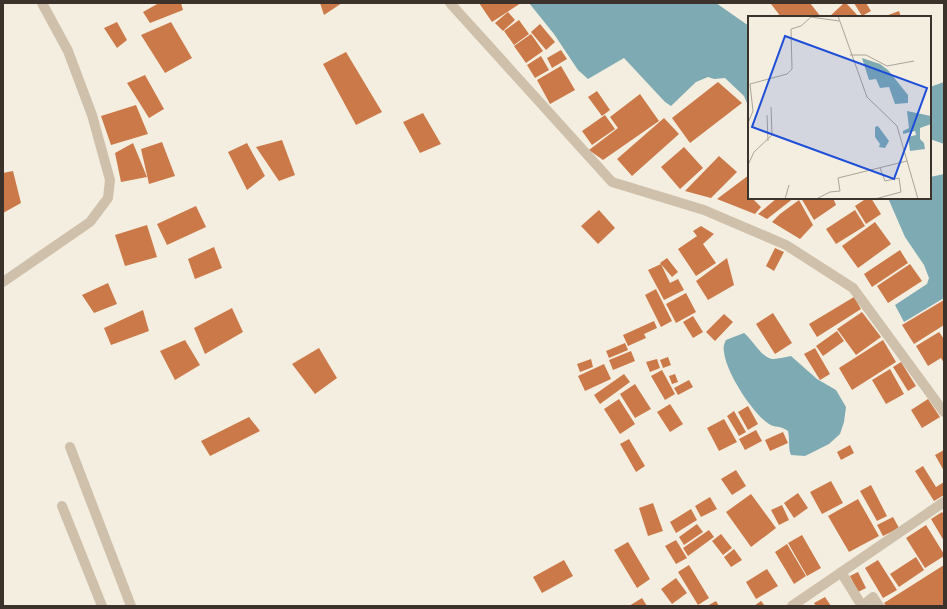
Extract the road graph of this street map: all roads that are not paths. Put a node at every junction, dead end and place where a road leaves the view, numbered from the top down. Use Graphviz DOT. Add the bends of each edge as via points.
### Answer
graph roads {
  1 [pos="42,3"];
  2 [pos="450,3"];
  3 [pos="3,282"];
  4 [pos="944,412"];
  5 [pos="70,447"];
  6 [pos="944,502"];
  7 [pos="62,506"];
  8 [pos="841,572"];
  9 [pos="102,606"];
  10 [pos="131,606"];
  11 [pos="792,606"];
  12 [pos="879,606"];
  1 -- 3 [label="street" via="68,51 92,115 110,180 108,198 90,222"];
  2 -- 4 [label="street" via="612,182 704,210 786,245 853,288"];
  5 -- 10 [label="street"];
  6 -- 8 [label="street"];
  7 -- 9 [label="street"];
  8 -- 11 [label="street"];
  8 -- 12 [label="street" via="862,606 873,597"];
}
